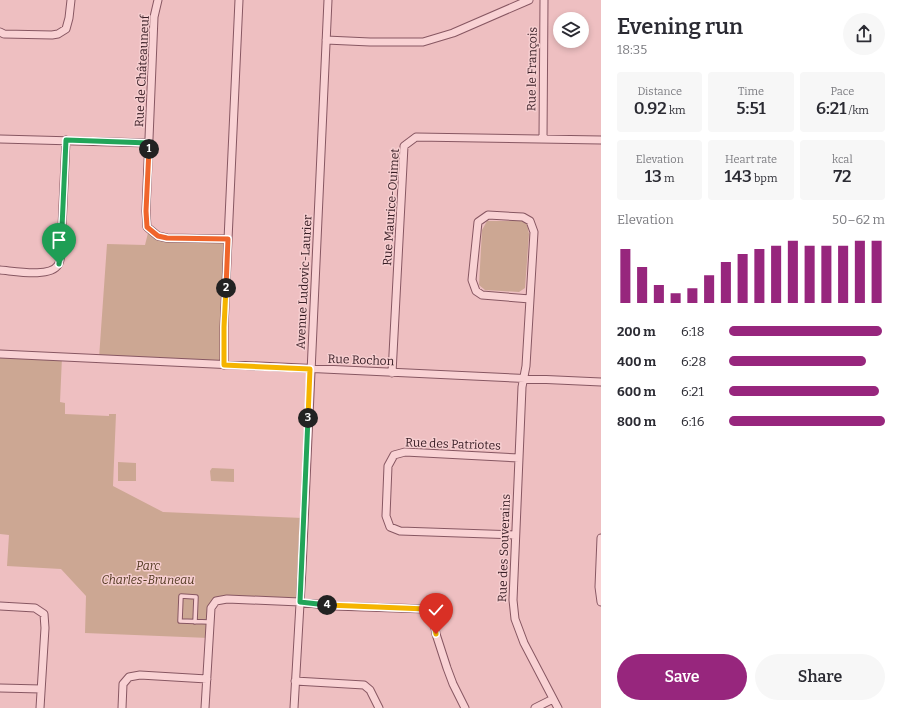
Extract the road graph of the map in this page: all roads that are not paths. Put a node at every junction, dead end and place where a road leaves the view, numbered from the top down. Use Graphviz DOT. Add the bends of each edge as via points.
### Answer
graph roads {
  1 [pos="71,0"];
  2 [pos="158,0"];
  3 [pos="239,0"];
  4 [pos="328,0"];
  5 [pos="529,0"];
  6 [pos="544,0"];
  7 [pos="0,32"];
  8 [pos="326,40"];
  9 [pos="543,138"];
  10 [pos="0,139"];
  11 [pos="66,140"];
  12 [pos="601,140"];
  13 [pos="149,143"];
  14 [pos="228,239"];
  15 [pos="0,270"];
  16 [pos="530,299"];
  17 [pos="0,354"];
  18 [pos="224,365"];
  19 [pos="310,369"];
  20 [pos="392,373"];
  21 [pos="525,378"];
  22 [pos="601,382"];
  23 [pos="519,458"];
  24 [pos="515,535"];
  25 [pos="601,538"];
  26 [pos="300,602"];
  27 [pos="601,602"];
  28 [pos="0,606"];
  29 [pos="195,622"];
  30 [pos="209,622"];
  31 [pos="207,679"];
  32 [pos="295,681"];
  33 [pos="0,688"];
  34 [pos="41,689"];
  35 [pos="553,699"];
  36 [pos="40,708"];
  37 [pos="122,708"];
  38 [pos="206,708"];
  39 [pos="294,708"];
  40 [pos="379,708"];
  41 [pos="465,708"];
  42 [pos="535,708"];
  43 [pos="558,708"];
  1 -- 7 [label="street" via="70,18 66,29 58,34"];
  2 -- 13 [label="street, Rue de Châteauneuf" via="154,17"];
  3 -- 14 [label="street"];
  4 -- 8 [label="street, Avenue Ludovic-Laurier"];
  5 -- 8 [label="street" via="453,33 423,42"];
  6 -- 9 [label="street, Rue le François"];
  8 -- 19 [label="street, Avenue Ludovic-Laurier"];
  9 -- 12 [label="street, Rue Maurice-Ouimet"];
  9 -- 20 [label="street, Rue Maurice-Ouimet" via="416,137 404,146"];
  10 -- 11 [label="street"];
  11 -- 13 [label="street"];
  11 -- 15 [label="street" via="59,264 46,272"];
  13 -- 14 [label="street, Rue de Châteauneuf" via="147,227 158,236 167,238"];
  14 -- 18 [label="street"];
  16 -- 16 [label="street, Rue des Souverains" via="534,232 530,221 523,217 488,215 478,222 472,280 476,291 482,296"];
  16 -- 21 [label="street, Rue des Souverains"];
  17 -- 18 [label="street, Rue Rochon"];
  18 -- 19 [label="street, Rue Rochon"];
  19 -- 20 [label="street, Rue Rochon"];
  19 -- 26 [label="street, Avenue Ludovic-Laurier"];
  20 -- 21 [label="street, Rue Rochon"];
  21 -- 22 [label="street, Rue Rochon"];
  21 -- 23 [label="street, Rue des Souverains" via="522,387"];
  23 -- 24 [label="street, Rue des Souverains"];
  23 -- 24 [label="street, Rue des Patriotes" via="405,452 394,455 388,466 386,516 390,527 400,531"];
  24 -- 35 [label="street, Rue des Souverains" via="515,619 524,643"];
  25 -- 27 [label="street"];
  26 -- 30 [label="street" via="227,599 216,601 211,608"];
  26 -- 32 [label="street, Avenue Ludovic-Laurier"];
  26 -- 41 [label="street" via="333,606 426,609 433,616 443,657"];
  28 -- 34 [label="street" via="35,608 44,614"];
  29 -- 29 [label="lane" via="180,621 181,596 196,597"];
  29 -- 30 [label="lane"];
  30 -- 31 [label="street"];
  31 -- 37 [label="street" via="140,675 129,677 123,684"];
  31 -- 38 [label="street"];
  32 -- 39 [label="street, Avenue Ludovic-Laurier"];
  32 -- 40 [label="street" via="364,685 370,690"];
  33 -- 34 [label="street"];
  34 -- 36 [label="street"];
  35 -- 42 [label="street"];
  35 -- 43 [label="street, Rue des Souverains"];
}
